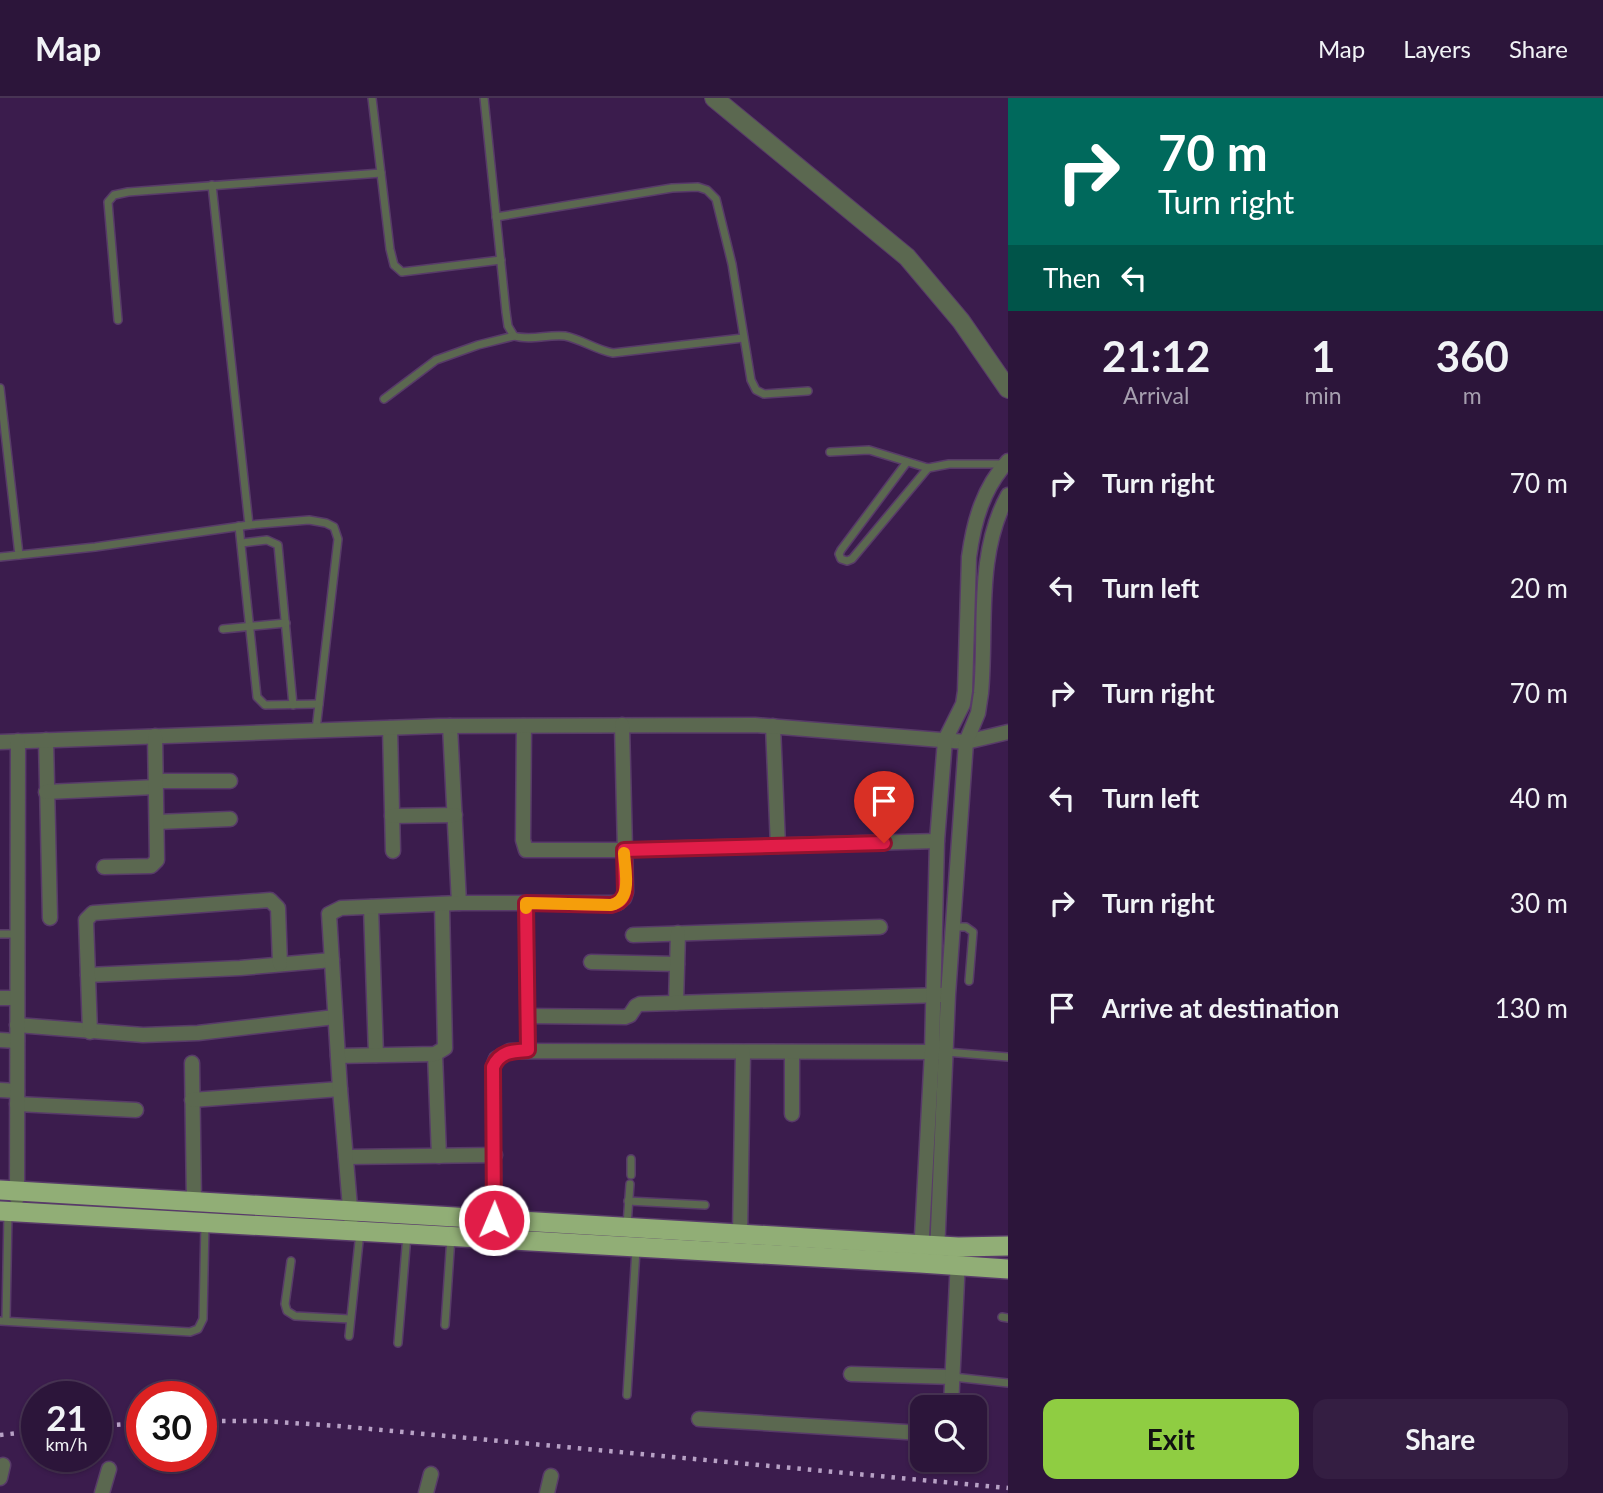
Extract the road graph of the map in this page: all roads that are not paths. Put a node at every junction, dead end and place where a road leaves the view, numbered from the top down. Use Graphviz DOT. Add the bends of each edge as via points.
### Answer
graph roads {
  1 [pos="372,98"];
  2 [pos="484,98"];
  3 [pos="714,98"];
  4 [pos="381,173"];
  5 [pos="212,185"];
  6 [pos="496,217"];
  7 [pos="501,260"];
  8 [pos="118,320"];
  9 [pos="514,336"];
  10 [pos="743,338"];
  11 [pos="0,388"];
  12 [pos="1008,389"];
  13 [pos="808,391"];
  14 [pos="384,399"];
  15 [pos="830,452"];
  16 [pos="907,462"];
  17 [pos="1006,462"];
  18 [pos="928,468"];
  19 [pos="1008,495"];
  20 [pos="249,525"];
  21 [pos="239,526"];
  22 [pos="242,543"];
  23 [pos="19,555"];
  24 [pos="0,558"];
  25 [pos="286,623"];
  26 [pos="251,626"];
  27 [pos="223,628"];
  28 [pos="319,704"];
  29 [pos="293,705"];
  30 [pos="622,725"];
  31 [pos="450,726"];
  32 [pos="524,726"];
  33 [pos="773,726"];
  34 [pos="390,728"];
  35 [pos="316,730"];
  36 [pos="1008,732"];
  37 [pos="155,736"];
  38 [pos="46,740"];
  39 [pos="945,740"];
  40 [pos="18,741"];
  41 [pos="0,742"];
  42 [pos="966,742"];
  43 [pos="230,781"];
  44 [pos="156,784"];
  45 [pos="46,792"];
  46 [pos="455,815"];
  47 [pos="392,816"];
  48 [pos="230,820"];
  49 [pos="157,822"];
  50 [pos="937,841"];
  51 [pos="778,846"];
  52 [pos="624,850"];
  53 [pos="393,851"];
  54 [pos="104,867"];
  55 [pos="459,903"];
  56 [pos="526,903"];
  57 [pos="442,904"];
  58 [pos="371,907"];
  59 [pos="50,918"];
  60 [pos="880,927"];
  61 [pos="953,927"];
  62 [pos="678,933"];
  63 [pos="0,934"];
  64 [pos="18,934"];
  65 [pos="633,934"];
  66 [pos="332,960"];
  67 [pos="591,962"];
  68 [pos="281,964"];
  69 [pos="677,964"];
  70 [pos="88,975"];
  71 [pos="969,981"];
  72 [pos="940,995"];
  73 [pos="0,998"];
  74 [pos="17,998"];
  75 [pos="676,1003"];
  76 [pos="528,1016"];
  77 [pos="335,1017"];
  78 [pos="17,1025"];
  79 [pos="90,1031"];
  80 [pos="0,1040"];
  81 [pos="17,1041"];
  82 [pos="528,1050"];
  83 [pos="743,1052"];
  84 [pos="792,1052"];
  85 [pos="938,1052"];
  86 [pos="435,1054"];
  87 [pos="376,1055"];
  88 [pos="338,1056"];
  89 [pos="1008,1057"];
  90 [pos="191,1063"];
  91 [pos="340,1089"];
  92 [pos="0,1090"];
  93 [pos="17,1098"];
  94 [pos="192,1100"];
  95 [pos="136,1110"];
  96 [pos="792,1114"];
  97 [pos="495,1155"];
  98 [pos="439,1156"];
  99 [pos="346,1157"];
  100 [pos="631,1159"];
  101 [pos="631,1175"];
  102 [pos="630,1184"];
  103 [pos="8,1191"];
  104 [pos="628,1201"];
  105 [pos="194,1203"];
  106 [pos="705,1205"];
  107 [pos="8,1211"];
  108 [pos="494,1220"];
  109 [pos="205,1222"];
  110 [pos="354,1225"];
  111 [pos="407,1234"];
  112 [pos="634,1234"];
  113 [pos="740,1234"];
  114 [pos="451,1236"];
  115 [pos="1008,1246"];
  116 [pos="929,1254"];
  117 [pos="958,1256"];
  118 [pos="291,1261"];
  119 [pos="1008,1269"];
  120 [pos="350,1319"];
  121 [pos="3,1321"];
  122 [pos="445,1325"];
  123 [pos="349,1336"];
  124 [pos="398,1343"];
  125 [pos="852,1374"];
  126 [pos="953,1377"];
  127 [pos="1008,1382"];
  128 [pos="627,1395"];
  129 [pos="952,1395"];
  130 [pos="699,1419"];
  131 [pos="910,1432"];
  132 [pos="107,1472"];
  133 [pos="431,1474"];
  134 [pos="551,1476"];
  135 [pos="102,1493"];
  136 [pos="426,1493"];
  137 [pos="547,1493"];
  1 -- 4 [label="lane"];
  2 -- 6 [label="lane"];
  3 -- 12 [label="street" via="907,257 961,321"];
  4 -- 5 [label="lane"];
  4 -- 7 [label="lane" via="390,249 394,265 402,272"];
  5 -- 8 [label="lane" via="128,192 108,201"];
  5 -- 20 [label="lane"];
  6 -- 7 [label="lane"];
  6 -- 10 [label="lane" via="672,188 707,190 716,198"];
  7 -- 9 [label="lane" via="508,326"];
  9 -- 10 [label="lane" via="566,336 613,353"];
  9 -- 14 [label="lane" via="436,360"];
  10 -- 13 [label="lane" via="756,390 764,394"];
  11 -- 23 [label="lane"];
  15 -- 16 [label="lane" via="869,450"];
  16 -- 18 [label="lane"];
  16 -- 18 [label="lane" via="841,550 841,559 852,559"];
  17 -- 18 [label="lane"];
  17 -- 39 [label="street" via="986,489 971,542 965,691"];
  19 -- 42 [label="street" via="987,556 981,693"];
  20 -- 21 [label="lane"];
  20 -- 28 [label="lane" via="309,520 334,527 338,539"];
  21 -- 22 [label="lane"];
  21 -- 23 [label="lane"];
  22 -- 25 [label="lane" via="267,540 278,545"];
  22 -- 26 [label="lane"];
  23 -- 24 [label="lane"];
  25 -- 26 [label="lane"];
  25 -- 29 [label="lane"];
  26 -- 27 [label="lane"];
  26 -- 29 [label="lane" via="259,702"];
  28 -- 29 [label="lane"];
  28 -- 35 [label="lane"];
  30 -- 32 [label="street"];
  30 -- 33 [label="street"];
  30 -- 52 [label="street"];
  31 -- 32 [label="street"];
  31 -- 34 [label="street"];
  31 -- 46 [label="street"];
  32 -- 52 [label="street" via="524,847"];
  33 -- 39 [label="street"];
  33 -- 51 [label="street"];
  34 -- 35 [label="street"];
  34 -- 47 [label="street"];
  35 -- 37 [label="street"];
  36 -- 42 [label="street"];
  37 -- 38 [label="street"];
  37 -- 44 [label="street"];
  38 -- 40 [label="street"];
  38 -- 45 [label="street"];
  39 -- 42 [label="street"];
  39 -- 50 [label="street"];
  40 -- 41 [label="street"];
  40 -- 64 [label="street"];
  42 -- 61 [label="street"];
  43 -- 44 [label="street"];
  44 -- 45 [label="street"];
  44 -- 49 [label="street"];
  45 -- 59 [label="street"];
  46 -- 47 [label="street"];
  46 -- 55 [label="street"];
  47 -- 53 [label="street"];
  48 -- 49 [label="street"];
  49 -- 54 [label="street" via="158,854 151,866"];
  50 -- 51 [label="street"];
  50 -- 72 [label="street"];
  51 -- 52 [label="street"];
  52 -- 56 [label="street" via="625,892 618,903"];
  55 -- 56 [label="street"];
  55 -- 57 [label="street"];
  56 -- 76 [label="street"];
  57 -- 58 [label="street"];
  57 -- 86 [label="street" via="446,1039 445,1048"];
  58 -- 66 [label="street" via="341,908 330,914"];
  58 -- 87 [label="street"];
  60 -- 62 [label="street"];
  61 -- 71 [label="lane" via="973,932"];
  61 -- 72 [label="street"];
  62 -- 65 [label="street"];
  62 -- 69 [label="street"];
  63 -- 64 [label="lane"];
  64 -- 74 [label="street"];
  66 -- 68 [label="street"];
  66 -- 77 [label="street"];
  67 -- 69 [label="street"];
  68 -- 70 [label="street"];
  68 -- 70 [label="street" via="278,908 270,900 259,900 93,913 86,919"];
  69 -- 75 [label="street"];
  70 -- 79 [label="street"];
  72 -- 75 [label="street"];
  72 -- 85 [label="street"];
  73 -- 74 [label="street"];
  74 -- 78 [label="street"];
  75 -- 76 [label="street" via="640,1004 625,1017"];
  76 -- 82 [label="street"];
  77 -- 79 [label="street" via="198,1033"];
  77 -- 88 [label="street"];
  78 -- 79 [label="street"];
  78 -- 81 [label="street"];
  80 -- 81 [label="street"];
  81 -- 93 [label="street"];
  82 -- 83 [label="street"];
  82 -- 97 [label="street" via="502,1054 493,1067"];
  83 -- 84 [label="street"];
  83 -- 113 [label="street"];
  84 -- 85 [label="street"];
  84 -- 96 [label="street"];
  85 -- 89 [label="lane"];
  85 -- 116 [label="street"];
  86 -- 87 [label="street"];
  86 -- 98 [label="street"];
  87 -- 88 [label="street"];
  88 -- 91 [label="street"];
  90 -- 94 [label="street"];
  91 -- 94 [label="street"];
  91 -- 99 [label="street"];
  92 -- 93 [label="street"];
  93 -- 95 [label="street"];
  93 -- 103 [label="street"];
  94 -- 105 [label="street"];
  97 -- 98 [label="street"];
  97 -- 108 [label="street"];
  98 -- 99 [label="street"];
  99 -- 110 [label="street"];
  100 -- 101 [label="lane"];
  102 -- 104 [label="lane"];
  103 -- 105 [label="highway"];
  103 -- 107 [label="street"];
  104 -- 106 [label="lane"];
  104 -- 112 [label="lane"];
  105 -- 110 [label="highway"];
  107 -- 109 [label="highway"];
  107 -- 121 [label="lane"];
  108 -- 110 [label="highway"];
  108 -- 112 [label="highway"];
  109 -- 110 [label="highway"];
  109 -- 121 [label="lane" via="203,1319 198,1329"];
  110 -- 111 [label="highway"];
  110 -- 120 [label="lane"];
  111 -- 114 [label="highway"];
  111 -- 124 [label="lane"];
  112 -- 113 [label="highway"];
  112 -- 114 [label="highway"];
  112 -- 116 [label="highway"];
  112 -- 128 [label="lane"];
  113 -- 116 [label="highway"];
  114 -- 122 [label="lane"];
  115 -- 117 [label="highway"];
  116 -- 117 [label="highway"];
  117 -- 119 [label="highway"];
  117 -- 126 [label="street"];
  118 -- 120 [label="lane" via="288,1311 295,1316"];
  120 -- 123 [label="lane"];
  125 -- 126 [label="street"];
  126 -- 127 [label="lane"];
  126 -- 129 [label="street"];
  130 -- 131 [label="street"];
  132 -- 135 [label="street"];
  133 -- 136 [label="street"];
  134 -- 137 [label="street"];
}
